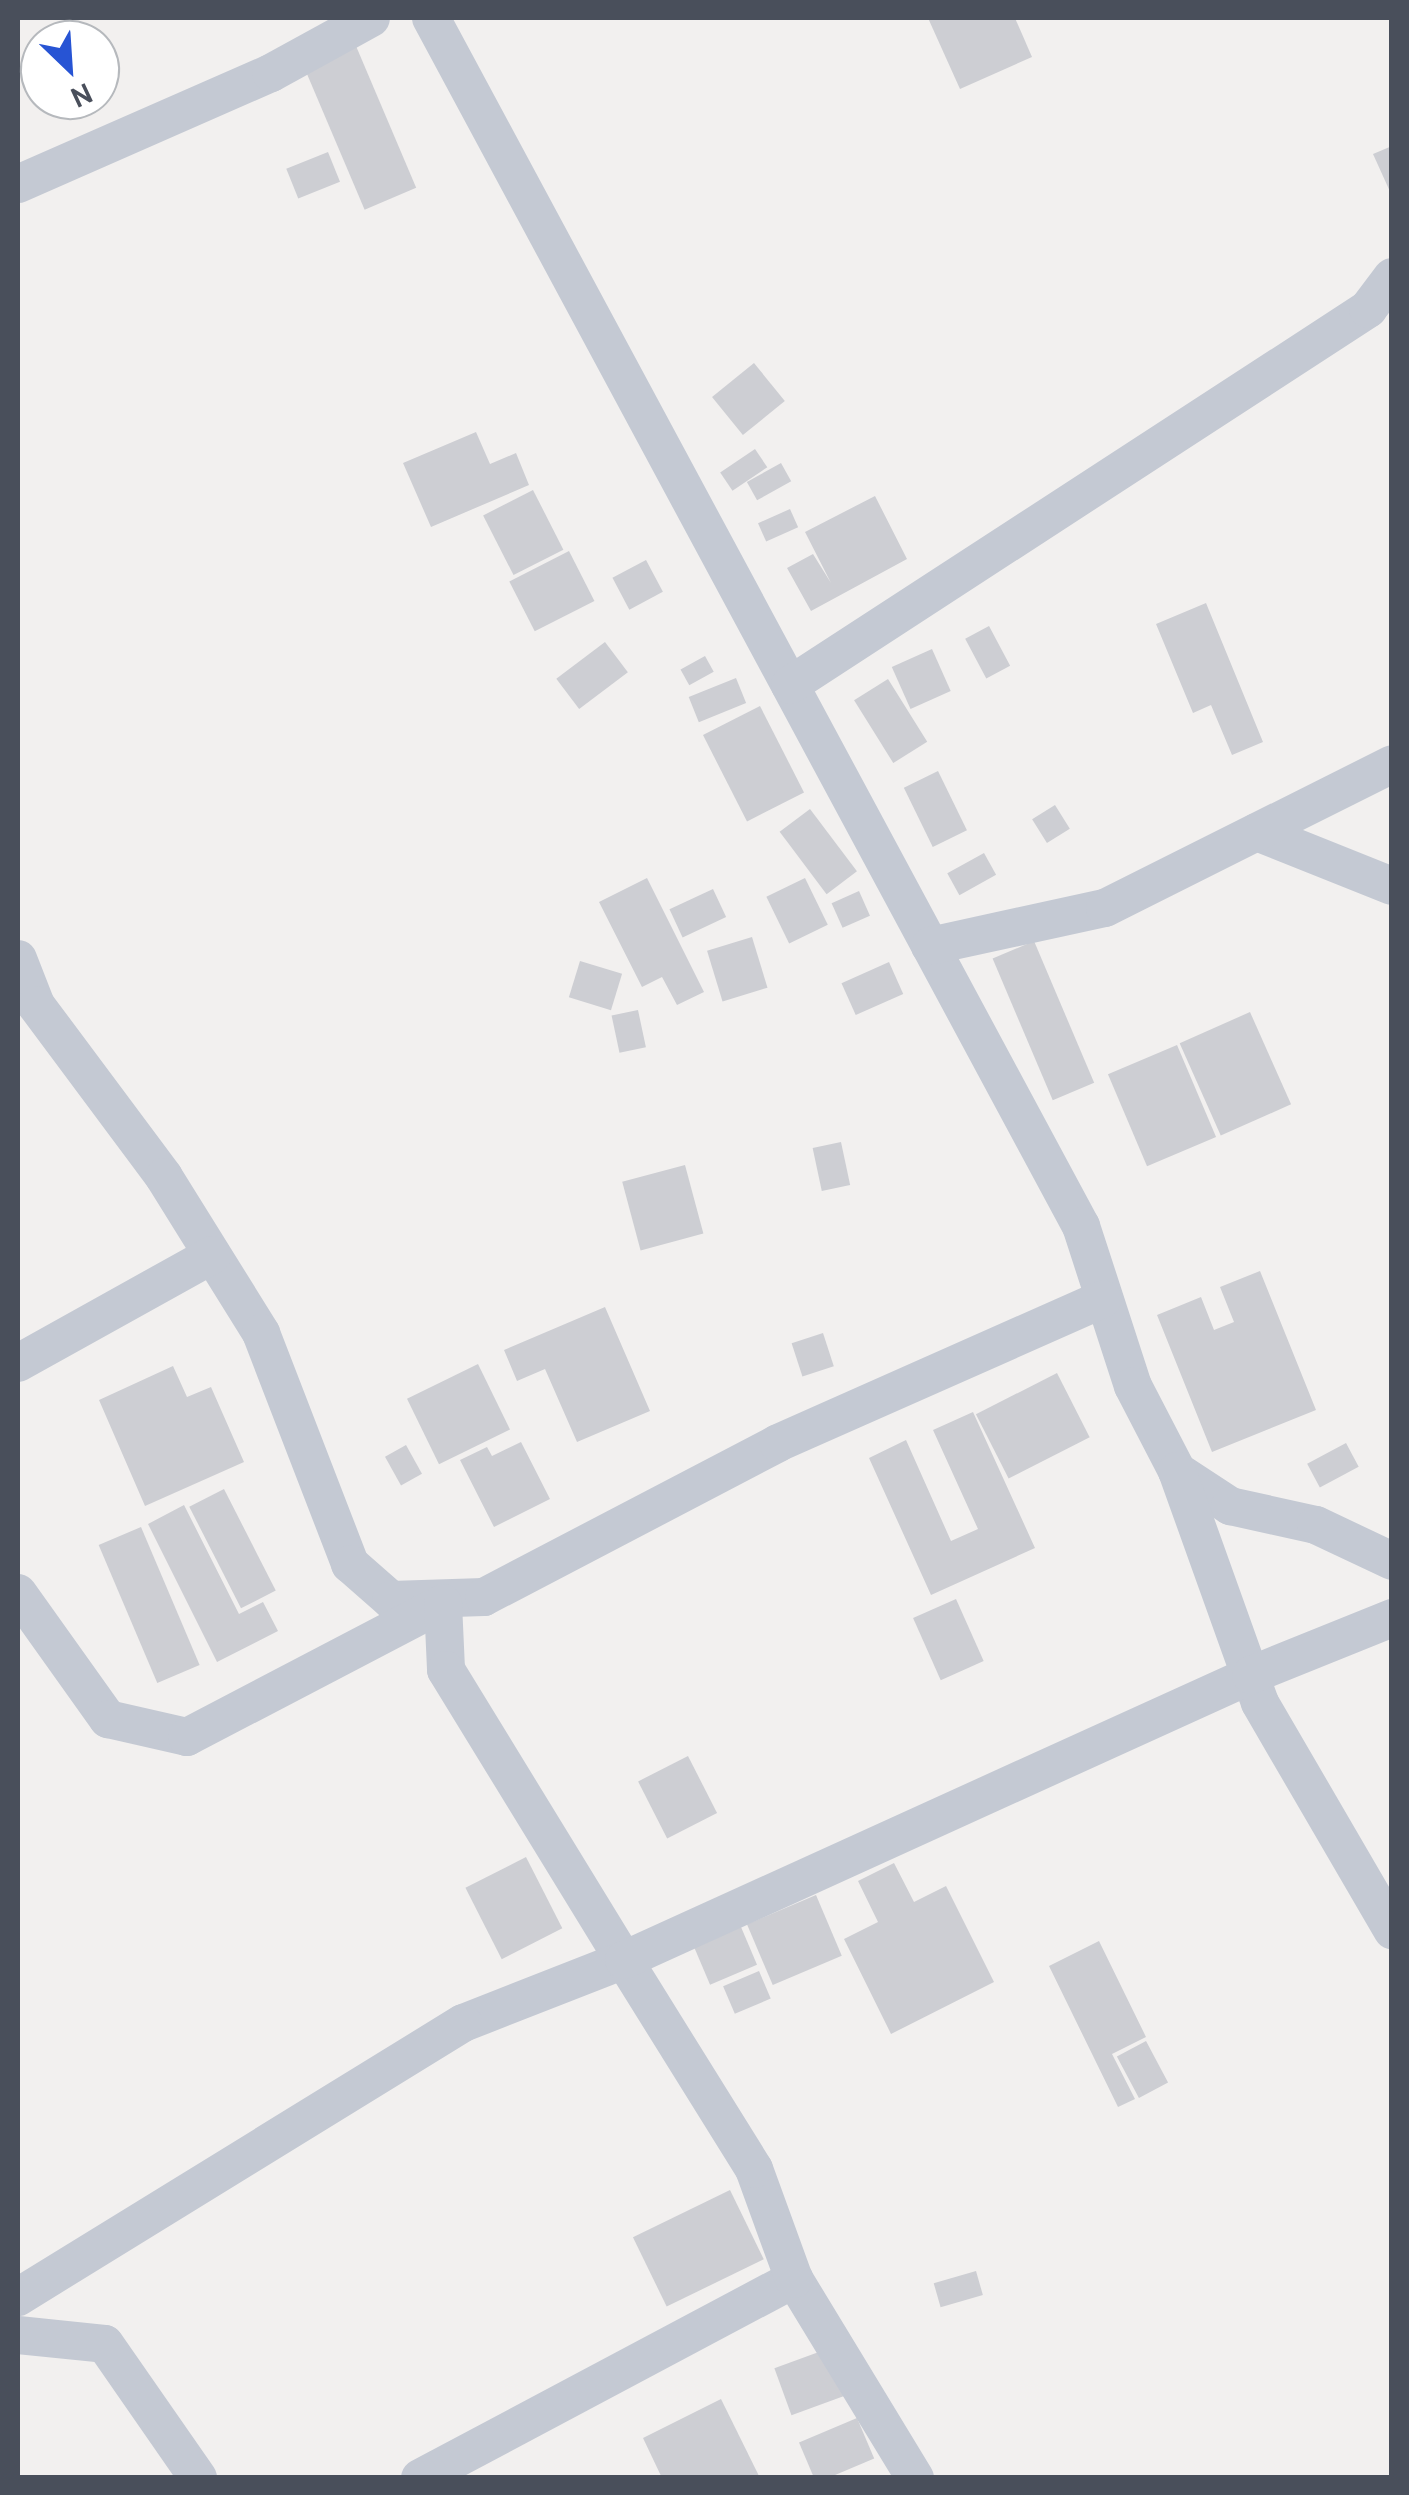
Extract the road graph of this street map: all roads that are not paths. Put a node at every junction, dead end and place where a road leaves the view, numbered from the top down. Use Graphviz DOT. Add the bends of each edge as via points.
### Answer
graph roads {
  1 [pos="371,18"];
  2 [pos="431,18"];
  3 [pos="18,184"];
  4 [pos="1392,278"];
  5 [pos="790,685"];
  6 [pos="1392,764"];
  7 [pos="1257,832"];
  8 [pos="1392,886"];
  9 [pos="930,946"];
  10 [pos="18,959"];
  11 [pos="212,1255"];
  12 [pos="1103,1299"];
  13 [pos="18,1363"];
  14 [pos="1177,1471"];
  15 [pos="1392,1561"];
  16 [pos="18,1593"];
  17 [pos="443,1603"];
  18 [pos="1392,1618"];
  19 [pos="1250,1675"];
  20 [pos="1392,1930"];
  21 [pos="624,1960"];
  22 [pos="794,2279"];
  23 [pos="18,2297"];
  24 [pos="18,2335"];
  25 [pos="198,2478"];
  26 [pos="420,2478"];
  27 [pos="914,2478"];
  1 -- 3 [label="street" via="271,73"];
  2 -- 5 [label="street"];
  4 -- 5 [label="street" via="1368,309"];
  5 -- 9 [label="street"];
  6 -- 7 [label="street"];
  7 -- 8 [label="street"];
  7 -- 9 [label="street" via="1106,908"];
  9 -- 12 [label="street" via="1082,1226"];
  10 -- 11 [label="street" via="36,1005 164,1177"];
  11 -- 13 [label="street"];
  11 -- 17 [label="street" via="260,1333 350,1564 391,1600"];
  12 -- 14 [label="street" via="1133,1386"];
  12 -- 17 [label="street" via="778,1442 484,1597"];
  14 -- 15 [label="street" via="1230,1506 1316,1525"];
  14 -- 19 [label="street"];
  16 -- 17 [label="street" via="108,1720 187,1736"];
  17 -- 21 [label="street" via="446,1670"];
  18 -- 19 [label="street"];
  19 -- 20 [label="street"];
  19 -- 21 [label="street"];
  21 -- 22 [label="street" via="754,2169"];
  21 -- 23 [label="street" via="462,2023"];
  22 -- 26 [label="street"];
  22 -- 27 [label="street"];
  24 -- 25 [label="street" via="104,2344"];
}
